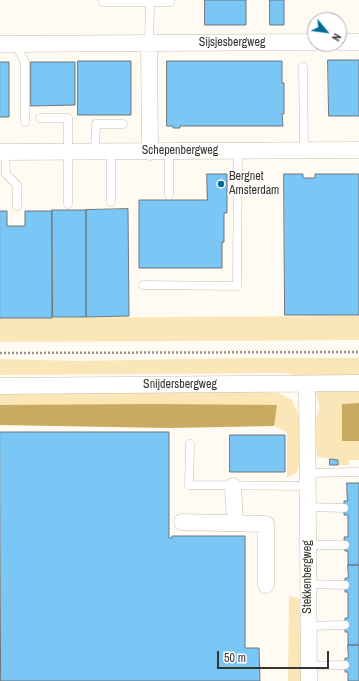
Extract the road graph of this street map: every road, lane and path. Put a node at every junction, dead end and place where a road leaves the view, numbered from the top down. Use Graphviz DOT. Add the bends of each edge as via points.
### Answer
graph roads {
  1 [pos="103,0"];
  2 [pos="170,0"];
  3 [pos="150,2"];
  4 [pos="307,42"];
  5 [pos="347,42"];
  6 [pos="359,42"];
  7 [pos="149,43"];
  8 [pos="7,44"];
  9 [pos="302,67"];
  10 [pos="40,118"];
  11 [pos="25,122"];
  12 [pos="123,124"];
  13 [pos="304,150"];
  14 [pos="359,150"];
  15 [pos="111,151"];
  16 [pos="169,151"];
  17 [pos="238,151"];
  18 [pos="3,152"];
  19 [pos="68,152"];
  20 [pos="95,152"];
  21 [pos="150,152"];
  22 [pos="169,195"];
  23 [pos="111,202"];
  24 [pos="68,204"];
  25 [pos="17,206"];
  26 [pos="143,285"];
  27 [pos="359,352"];
  28 [pos="0,353"];
  29 [pos="359,383"];
  30 [pos="307,384"];
  31 [pos="0,386"];
  32 [pos="190,444"];
  33 [pos="359,472"];
  34 [pos="308,480"];
  35 [pos="233,486"];
  36 [pos="308,507"];
  37 [pos="344,508"];
  38 [pos="182,522"];
  39 [pos="235,523"];
  40 [pos="308,545"];
  41 [pos="345,545"];
  42 [pos="308,584"];
  43 [pos="266,585"];
  44 [pos="345,585"];
  45 [pos="345,625"];
  46 [pos="309,626"];
  47 [pos="345,665"];
  48 [pos="309,673"];
  1 -- 3 [label="lane"];
  2 -- 3 [label="lane"];
  3 -- 7 [label="lane"];
  4 -- 7 [label="street, Sijsjesbergweg"];
  5 -- 6 [label="street"];
  7 -- 8 [label="street, Sijsjesbergweg"];
  7 -- 21 [label="street"];
  8 -- 11 [label="lane" via="25,62"];
  9 -- 13 [label="lane"];
  10 -- 19 [label="lane" via="68,118"];
  12 -- 20 [label="lane" via="96,124"];
  13 -- 14 [label="street, Schepenbergweg"];
  13 -- 17 [label="street, Schepenbergweg"];
  15 -- 20 [label="street, Schepenbergweg"];
  15 -- 21 [label="street, Schepenbergweg"];
  15 -- 23 [label="lane"];
  16 -- 17 [label="street, Schepenbergweg"];
  16 -- 21 [label="street, Schepenbergweg"];
  16 -- 22 [label="lane"];
  17 -- 26 [label="lane" via="237,286"];
  18 -- 19 [label="street, Schepenbergweg"];
  18 -- 25 [label="lane" via="6,174 17,184"];
  19 -- 20 [label="street, Schepenbergweg"];
  19 -- 24 [label="lane"];
  27 -- 28 [label="path"];
  29 -- 30 [label="street, Snijdersbergweg"];
  30 -- 31 [label="street, Snijdersbergweg"];
  30 -- 34 [label="street, Stekkenbergweg"];
  32 -- 35 [label="lane" via="189,485"];
  33 -- 34 [label="lane"];
  34 -- 35 [label="lane"];
  34 -- 36 [label="street, Stekkenbergweg"];
  35 -- 39 [label="street"];
  36 -- 37 [label="lane"];
  36 -- 40 [label="street, Stekkenbergweg"];
  38 -- 39 [label="street"];
  39 -- 43 [label="street" via="266,524"];
  40 -- 41 [label="lane"];
  40 -- 42 [label="street, Stekkenbergweg"];
  42 -- 44 [label="lane"];
  42 -- 46 [label="street, Stekkenbergweg"];
  45 -- 46 [label="lane"];
  46 -- 48 [label="street, Stekkenbergweg"];
  47 -- 48 [label="lane"];
}
